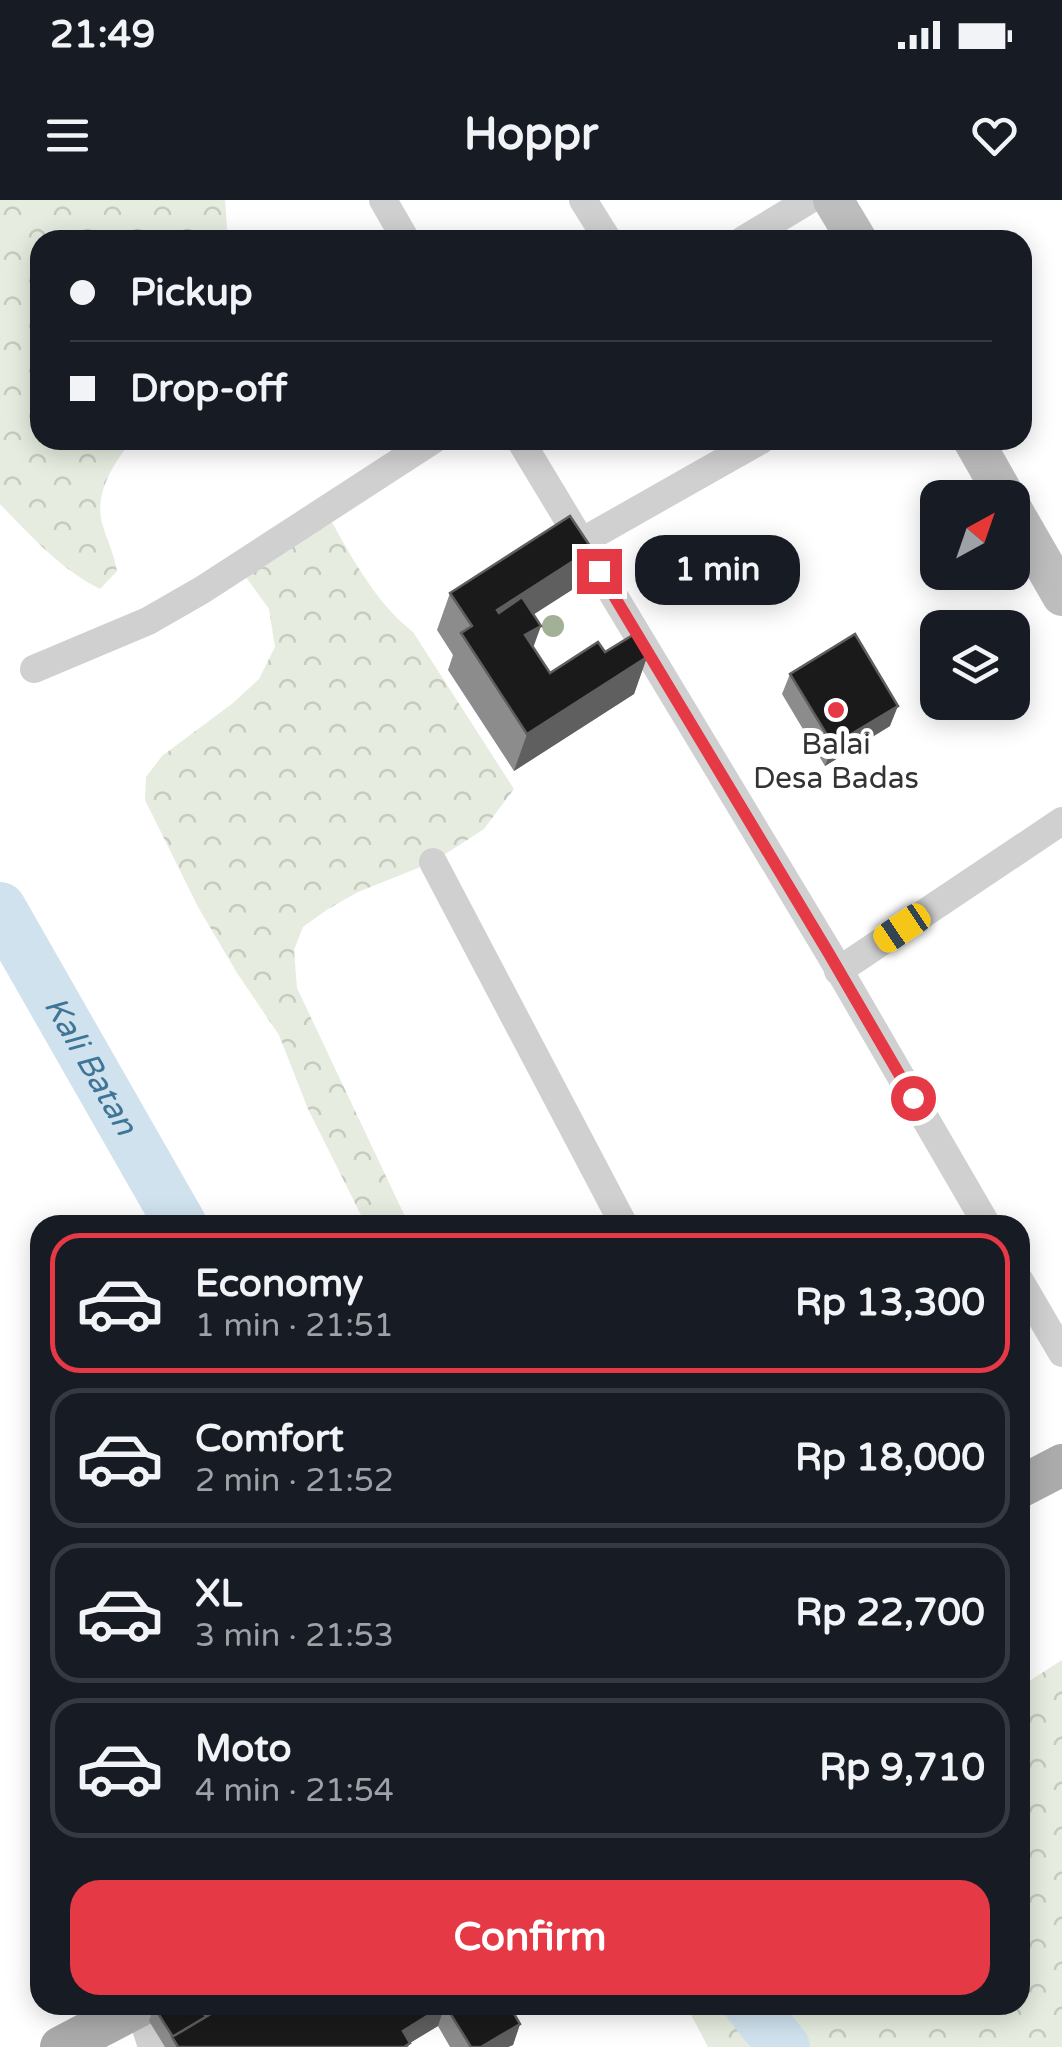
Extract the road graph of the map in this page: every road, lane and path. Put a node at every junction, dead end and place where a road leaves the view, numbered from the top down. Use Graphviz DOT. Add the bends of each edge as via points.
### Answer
graph roads {
  1 [pos="383,200"];
  2 [pos="583,200"];
  3 [pos="809,200"];
  4 [pos="834,200"];
  5 [pos="400,230"];
  6 [pos="602,230"];
  7 [pos="760,230"];
  8 [pos="851,230"];
  9 [pos="418,450"];
  10 [pos="526,450"];
  11 [pos="744,450"];
  12 [pos="980,450"];
  13 [pos="996,480"];
  14 [pos="1030,540"];
  15 [pos="581,542"];
  16 [pos="1062,596"];
  17 [pos="34,669"];
  18 [pos="1062,822"];
  19 [pos="433,862"];
  20 [pos="838,971"];
  21 [pos="619,1215"];
  22 [pos="981,1215"];
  23 [pos="1030,1298"];
  24 [pos="1062,1353"];
  25 [pos="1062,1465"];
  26 [pos="1030,1481"];
  27 [pos="123,2015"];
  28 [pos="143,2015"];
  29 [pos="61,2047"];
  30 [pos="152,2047"];
  1 -- 5 [label="street"];
  2 -- 6 [label="street"];
  3 -- 7 [label="street"];
  4 -- 8 [label="main road"];
  9 -- 17 [label="street" via="148,622"];
  10 -- 15 [label="street"];
  11 -- 15 [label="street"];
  12 -- 13 [label="main road"];
  14 -- 16 [label="main road"];
  15 -- 20 [label="street"];
  18 -- 20 [label="street"];
  19 -- 21 [label="street"];
  20 -- 22 [label="street"];
  23 -- 24 [label="street"];
  25 -- 26 [label="main road"];
  27 -- 29 [label="main road"];
  28 -- 30 [label="street"];
}
